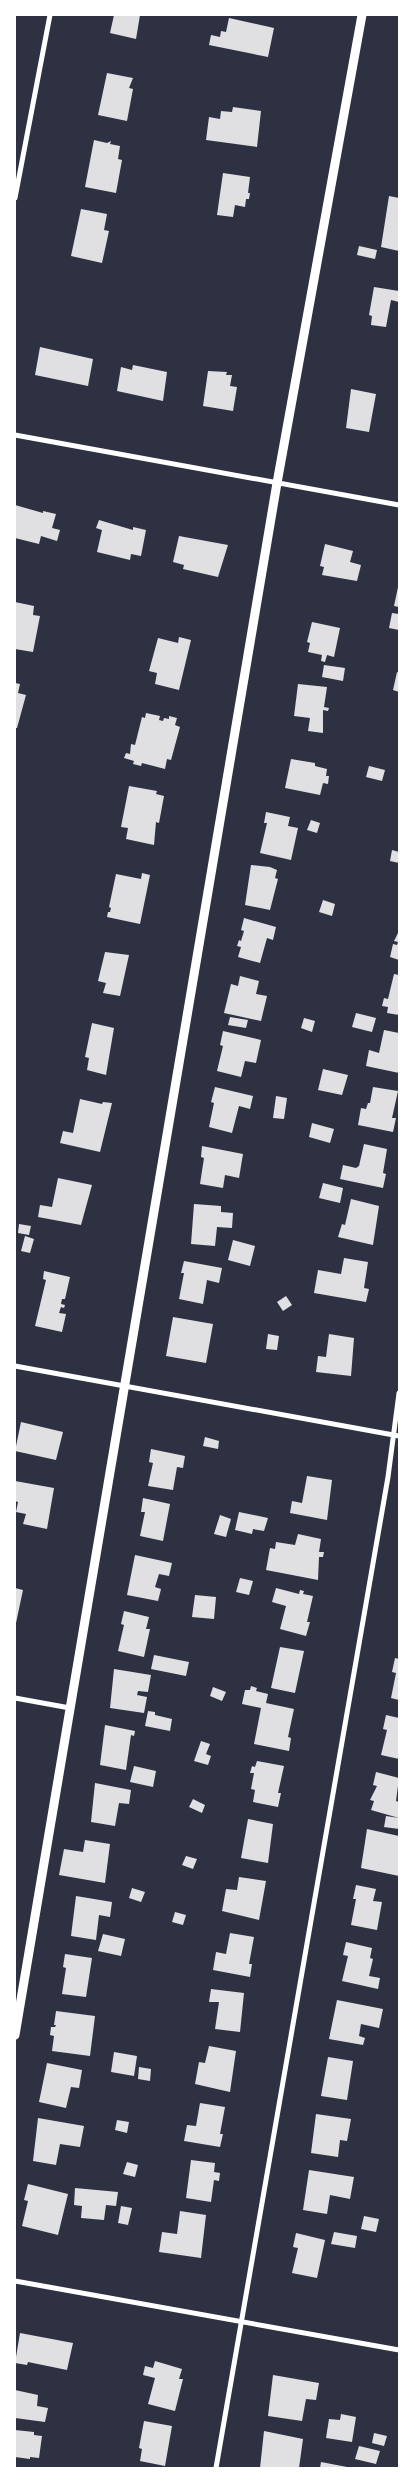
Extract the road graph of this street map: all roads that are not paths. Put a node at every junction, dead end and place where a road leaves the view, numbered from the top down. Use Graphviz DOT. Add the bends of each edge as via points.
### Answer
graph roads {
  1 [pos="50,15"];
  2 [pos="362,15"];
  3 [pos="15,198"];
  4 [pos="15,434"];
  5 [pos="277,484"];
  6 [pos="399,505"];
  7 [pos="15,1366"];
  8 [pos="126,1385"];
  9 [pos="399,1393"];
  10 [pos="392,1434"];
  11 [pos="399,1436"];
  12 [pos="15,1698"];
  13 [pos="71,1708"];
  14 [pos="16,2018"];
  15 [pos="15,2035"];
  16 [pos="15,2281"];
  17 [pos="242,2322"];
  18 [pos="399,2350"];
  19 [pos="216,2468"];
  1 -- 3 [label="street"];
  2 -- 5 [label="street"];
  4 -- 5 [label="street"];
  5 -- 6 [label="street"];
  5 -- 8 [label="street"];
  7 -- 8 [label="street"];
  8 -- 10 [label="street"];
  8 -- 13 [label="street"];
  9 -- 10 [label="street"];
  10 -- 11 [label="street"];
  10 -- 17 [label="street" via="386,1487"];
  12 -- 13 [label="street"];
  13 -- 14 [label="street"];
  14 -- 15 [label="street"];
  16 -- 17 [label="street"];
  17 -- 18 [label="street"];
  17 -- 19 [label="street"];
}
